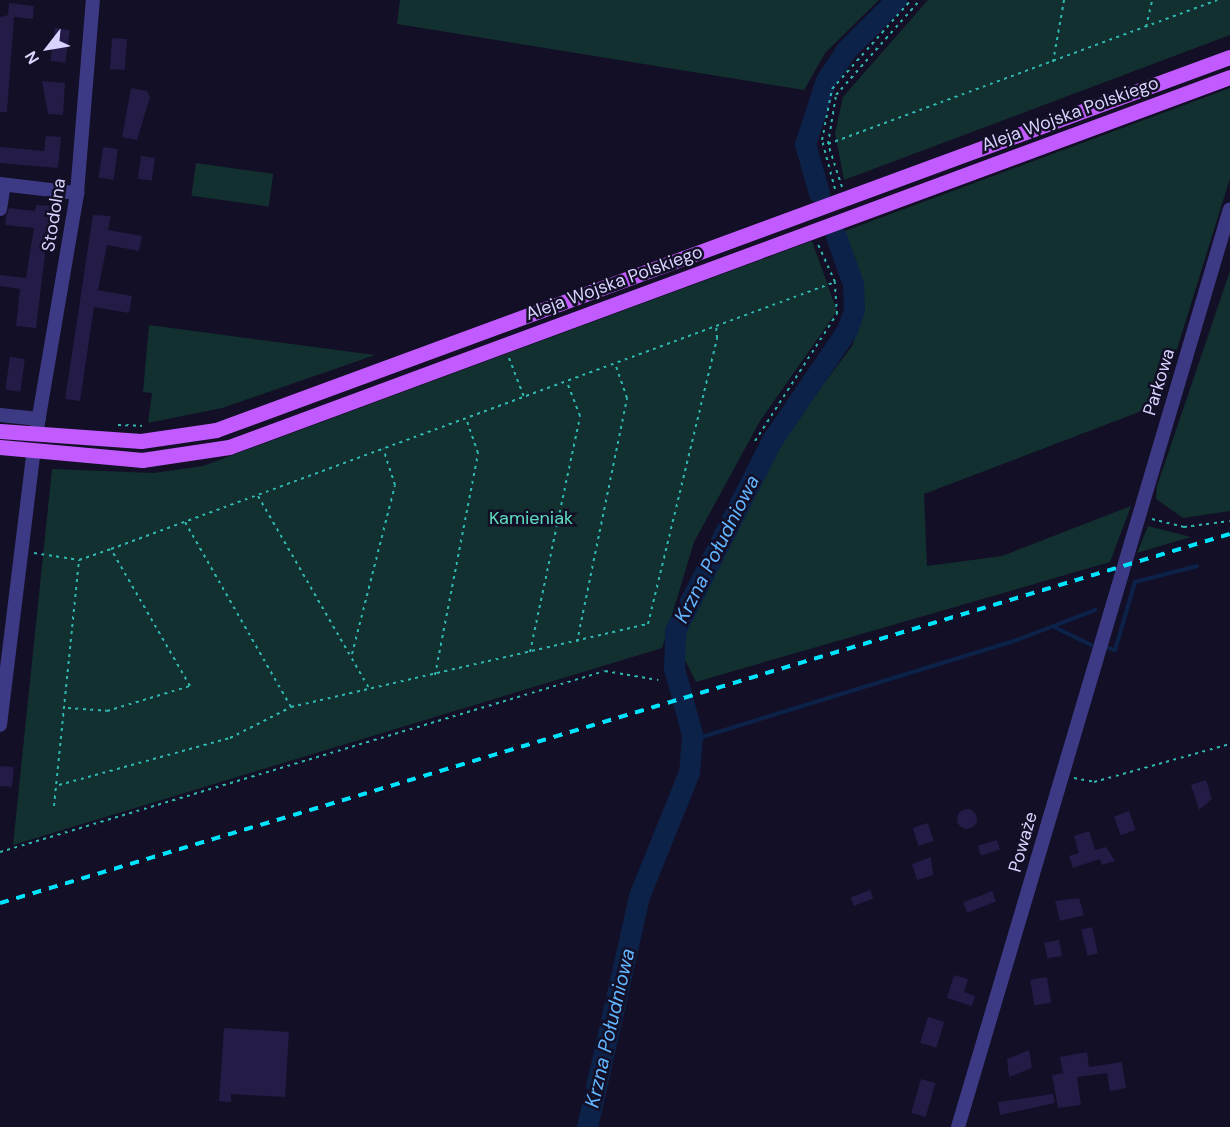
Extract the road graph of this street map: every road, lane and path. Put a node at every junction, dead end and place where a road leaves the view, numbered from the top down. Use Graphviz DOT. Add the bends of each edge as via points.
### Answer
graph roads {
  1 [pos="93,0"];
  2 [pos="911,0"];
  3 [pos="920,0"];
  4 [pos="1064,0"];
  5 [pos="1152,0"];
  6 [pos="1217,0"];
  7 [pos="1146,27"];
  8 [pos="1230,57"];
  9 [pos="1053,62"];
  10 [pos="1230,77"];
  11 [pos="828,144"];
  12 [pos="2,184"];
  13 [pos="835,190"];
  14 [pos="77,193"];
  15 [pos="826,194"];
  16 [pos="0,209"];
  17 [pos="1230,209"];
  18 [pos="813,231"];
  19 [pos="835,282"];
  20 [pos="716,325"];
  21 [pos="508,355"];
  22 [pos="615,363"];
  23 [pos="567,382"];
  24 [pos="524,397"];
  25 [pos="0,415"];
  26 [pos="39,418"];
  27 [pos="466,418"];
  28 [pos="115,424"];
  29 [pos="146,426"];
  30 [pos="0,431"];
  31 [pos="36,434"];
  32 [pos="755,441"];
  33 [pos="0,447"];
  34 [pos="382,449"];
  35 [pos="34,450"];
  36 [pos="258,496"];
  37 [pos="1138,514"];
  38 [pos="1230,521"];
  39 [pos="185,522"];
  40 [pos="111,549"];
  41 [pos="23,551"];
  42 [pos="79,560"];
  43 [pos="1122,566"];
  44 [pos="577,642"];
  45 [pos="530,652"];
  46 [pos="352,654"];
  47 [pos="435,675"];
  48 [pos="658,680"];
  49 [pos="369,689"];
  50 [pos="291,707"];
  51 [pos="68,708"];
  52 [pos="0,725"];
  53 [pos="1230,744"];
  54 [pos="1061,775"];
  55 [pos="59,785"];
  56 [pos="54,806"];
  57 [pos="0,852"];
  58 [pos="957,1127"];
  1 -- 14 [label="street, Stodolna"];
  2 -- 13 [label="path" via="832,89 822,140"];
  3 -- 11 [label="path" via="836,95"];
  4 -- 9 [label="path"];
  5 -- 7 [label="path"];
  6 -- 7 [label="path"];
  7 -- 9 [label="path"];
  8 -- 31 [label="main road, Aleja Wojska Polskiego" via="216,430 141,441"];
  9 -- 11 [label="path"];
  10 -- 18 [label="main road, Aleja Wojska Polskiego"];
  11 -- 13 [label="path" via="843,188"];
  12 -- 14 [label="street"];
  12 -- 16 [label="street"];
  13 -- 15 [label="path"];
  14 -- 26 [label="street, Stodolna"];
  17 -- 37 [label="street, Parkowa"];
  18 -- 19 [label="path"];
  18 -- 35 [label="main road, Aleja Wojska Polskiego" via="216,451 142,460"];
  19 -- 20 [label="path"];
  19 -- 32 [label="path" via="837,314"];
  20 -- 22 [label="path"];
  20 -- 44 [label="path" via="717,338 648,624"];
  21 -- 24 [label="path"];
  22 -- 23 [label="path"];
  22 -- 44 [label="path" via="627,398"];
  23 -- 24 [label="path"];
  23 -- 45 [label="path" via="580,416"];
  24 -- 27 [label="path"];
  25 -- 26 [label="street"];
  26 -- 31 [label="street, Stodolna"];
  27 -- 34 [label="path"];
  27 -- 47 [label="path" via="478,453"];
  28 -- 29 [label="path"];
  30 -- 31 [label="main road, Aleja Wojska Polskiego"];
  33 -- 35 [label="main road, Aleja Wojska Polskiego"];
  34 -- 36 [label="path"];
  34 -- 46 [label="path" via="395,485"];
  35 -- 41 [label="street"];
  36 -- 39 [label="path"];
  36 -- 46 [label="path"];
  37 -- 38 [label="path" via="1184,527"];
  37 -- 43 [label="street, Parkowa"];
  39 -- 40 [label="path"];
  39 -- 50 [label="path"];
  40 -- 42 [label="path"];
  40 -- 51 [label="path" via="190,686 107,711"];
  41 -- 42 [label="path"];
  41 -- 52 [label="street"];
  42 -- 51 [label="path"];
  43 -- 54 [label="street, Poważe"];
  44 -- 45 [label="path"];
  45 -- 47 [label="path"];
  46 -- 49 [label="path"];
  47 -- 49 [label="path"];
  48 -- 57 [label="path" via="605,671"];
  49 -- 50 [label="path"];
  50 -- 55 [label="path" via="230,738"];
  51 -- 55 [label="path"];
  53 -- 54 [label="path" via="1094,782"];
  54 -- 58 [label="street, Poważe"];
  55 -- 56 [label="path"];
}
